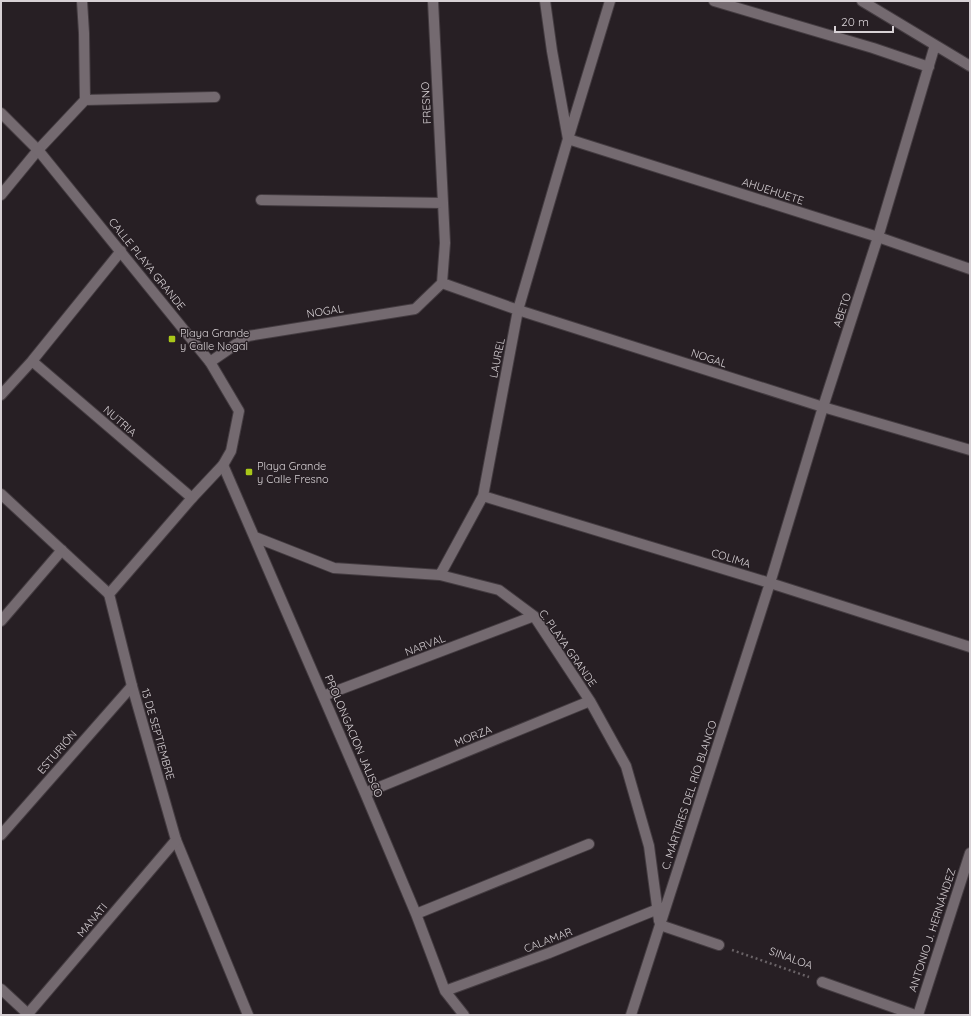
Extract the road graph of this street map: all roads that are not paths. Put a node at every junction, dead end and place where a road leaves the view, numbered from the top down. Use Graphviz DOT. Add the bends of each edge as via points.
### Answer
graph roads {
  1 [pos="82,1"];
  2 [pos="433,1"];
  3 [pos="545,1"];
  4 [pos="610,1"];
  5 [pos="714,1"];
  6 [pos="862,1"];
  7 [pos="935,45"];
  8 [pos="970,66"];
  9 [pos="929,67"];
  10 [pos="215,97"];
  11 [pos="85,100"];
  12 [pos="1,114"];
  13 [pos="568,139"];
  14 [pos="38,150"];
  15 [pos="1,195"];
  16 [pos="261,200"];
  17 [pos="443,203"];
  18 [pos="878,237"];
  19 [pos="121,251"];
  20 [pos="970,269"];
  21 [pos="442,283"];
  22 [pos="518,310"];
  23 [pos="32,361"];
  24 [pos="210,362"];
  25 [pos="1,395"];
  26 [pos="823,407"];
  27 [pos="970,450"];
  28 [pos="223,465"];
  29 [pos="1,494"];
  30 [pos="483,496"];
  31 [pos="192,498"];
  32 [pos="255,537"];
  33 [pos="62,550"];
  34 [pos="440,576"];
  35 [pos="770,583"];
  36 [pos="109,594"];
  37 [pos="534,616"];
  38 [pos="1,622"];
  39 [pos="970,647"];
  40 [pos="132,686"];
  41 [pos="323,696"];
  42 [pos="590,701"];
  43 [pos="366,793"];
  44 [pos="1,835"];
  45 [pos="176,840"];
  46 [pos="589,844"];
  47 [pos="970,853"];
  48 [pos="658,909"];
  49 [pos="416,914"];
  50 [pos="660,925"];
  51 [pos="719,945"];
  52 [pos="822,982"];
  53 [pos="1,989"];
  54 [pos="445,991"];
  55 [pos="28,1015"];
  56 [pos="248,1015"];
  57 [pos="464,1015"];
  58 [pos="632,1015"];
  59 [pos="914,1015"];
  60 [pos="918,1015"];
  1 -- 11 [label="street"];
  2 -- 17 [label="street, FRESNO"];
  3 -- 13 [label="street, LAUREL"];
  4 -- 13 [label="street, LAUREL"];
  5 -- 9 [label="street"];
  6 -- 7 [label="street"];
  7 -- 8 [label="street"];
  7 -- 9 [label="street, ABETO"];
  9 -- 18 [label="street, ABETO"];
  10 -- 11 [label="street"];
  11 -- 14 [label="street"];
  12 -- 14 [label="street, CALLE PLAYA GRANDE"];
  13 -- 18 [label="street, AHUEHUETE"];
  13 -- 22 [label="street, LAUREL"];
  14 -- 15 [label="street"];
  14 -- 19 [label="street, CALLE PLAYA GRANDE"];
  16 -- 17 [label="street"];
  17 -- 21 [label="street" via="445,243"];
  18 -- 20 [label="street, AHUEHUETE"];
  18 -- 26 [label="street, ABETO"];
  19 -- 23 [label="street"];
  19 -- 24 [label="street, CALLE PLAYA GRANDE"];
  21 -- 22 [label="street, NOGAL"];
  21 -- 24 [label="street, NOGAL" via="416,309 248,336"];
  22 -- 26 [label="street, NOGAL"];
  22 -- 30 [label="street, LAUREL"];
  23 -- 25 [label="street"];
  23 -- 31 [label="street, NUTRIA"];
  24 -- 28 [label="street, CALLE PLAYA GRANDE" via="239,411 231,451"];
  26 -- 27 [label="street, NOGAL"];
  26 -- 35 [label="street, ABETO"];
  28 -- 31 [label="street, CALLE PLAYA GRANDE"];
  28 -- 32 [label="street, PROLONGACION JALISCO"];
  29 -- 33 [label="street"];
  30 -- 34 [label="street, LAUREL"];
  30 -- 35 [label="street, COLIMA"];
  31 -- 36 [label="street, CALLE PLAYA GRANDE"];
  32 -- 34 [label="street, C. PLAYA GRANDE" via="334,568"];
  32 -- 41 [label="street, PROLONGACION JALISCO"];
  33 -- 36 [label="street"];
  33 -- 38 [label="street"];
  34 -- 37 [label="street, C. PLAYA GRANDE" via="499,590"];
  35 -- 39 [label="street, COLIMA"];
  35 -- 50 [label="street, C. MÁRTIRES DEL RÍO BLANCO"];
  36 -- 40 [label="street, 13 DE SEPTIEMBRE"];
  37 -- 41 [label="street, NARVAL"];
  37 -- 42 [label="street, C. PLAYA GRANDE"];
  40 -- 44 [label="street, ESTURIÓN"];
  40 -- 45 [label="street, 13 DE SEPTIEMBRE"];
  41 -- 43 [label="street, PROLONGACION JALISCO"];
  42 -- 43 [label="street, MORZA"];
  42 -- 48 [label="street, C. PLAYA GRANDE" via="626,766 649,846"];
  43 -- 49 [label="street, PROLONGACION JALISCO"];
  45 -- 55 [label="street, MANATI"];
  45 -- 56 [label="street, 13 DE SEPTIEMBRE"];
  46 -- 49 [label="street"];
  47 -- 60 [label="street, ANTONIO J. HERNÁNDEZ"];
  48 -- 50 [label="street, C. PLAYA GRANDE"];
  48 -- 54 [label="street, CALAMAR" via="550,953"];
  49 -- 54 [label="street, PROLONGACION JALISCO"];
  50 -- 51 [label="street"];
  50 -- 58 [label="street, C. MÁRTIRES DEL RÍO BLANCO"];
  52 -- 59 [label="street, SINALOA"];
  53 -- 55 [label="street"];
  54 -- 57 [label="street, PROLONGACION JALISCO"];
}
